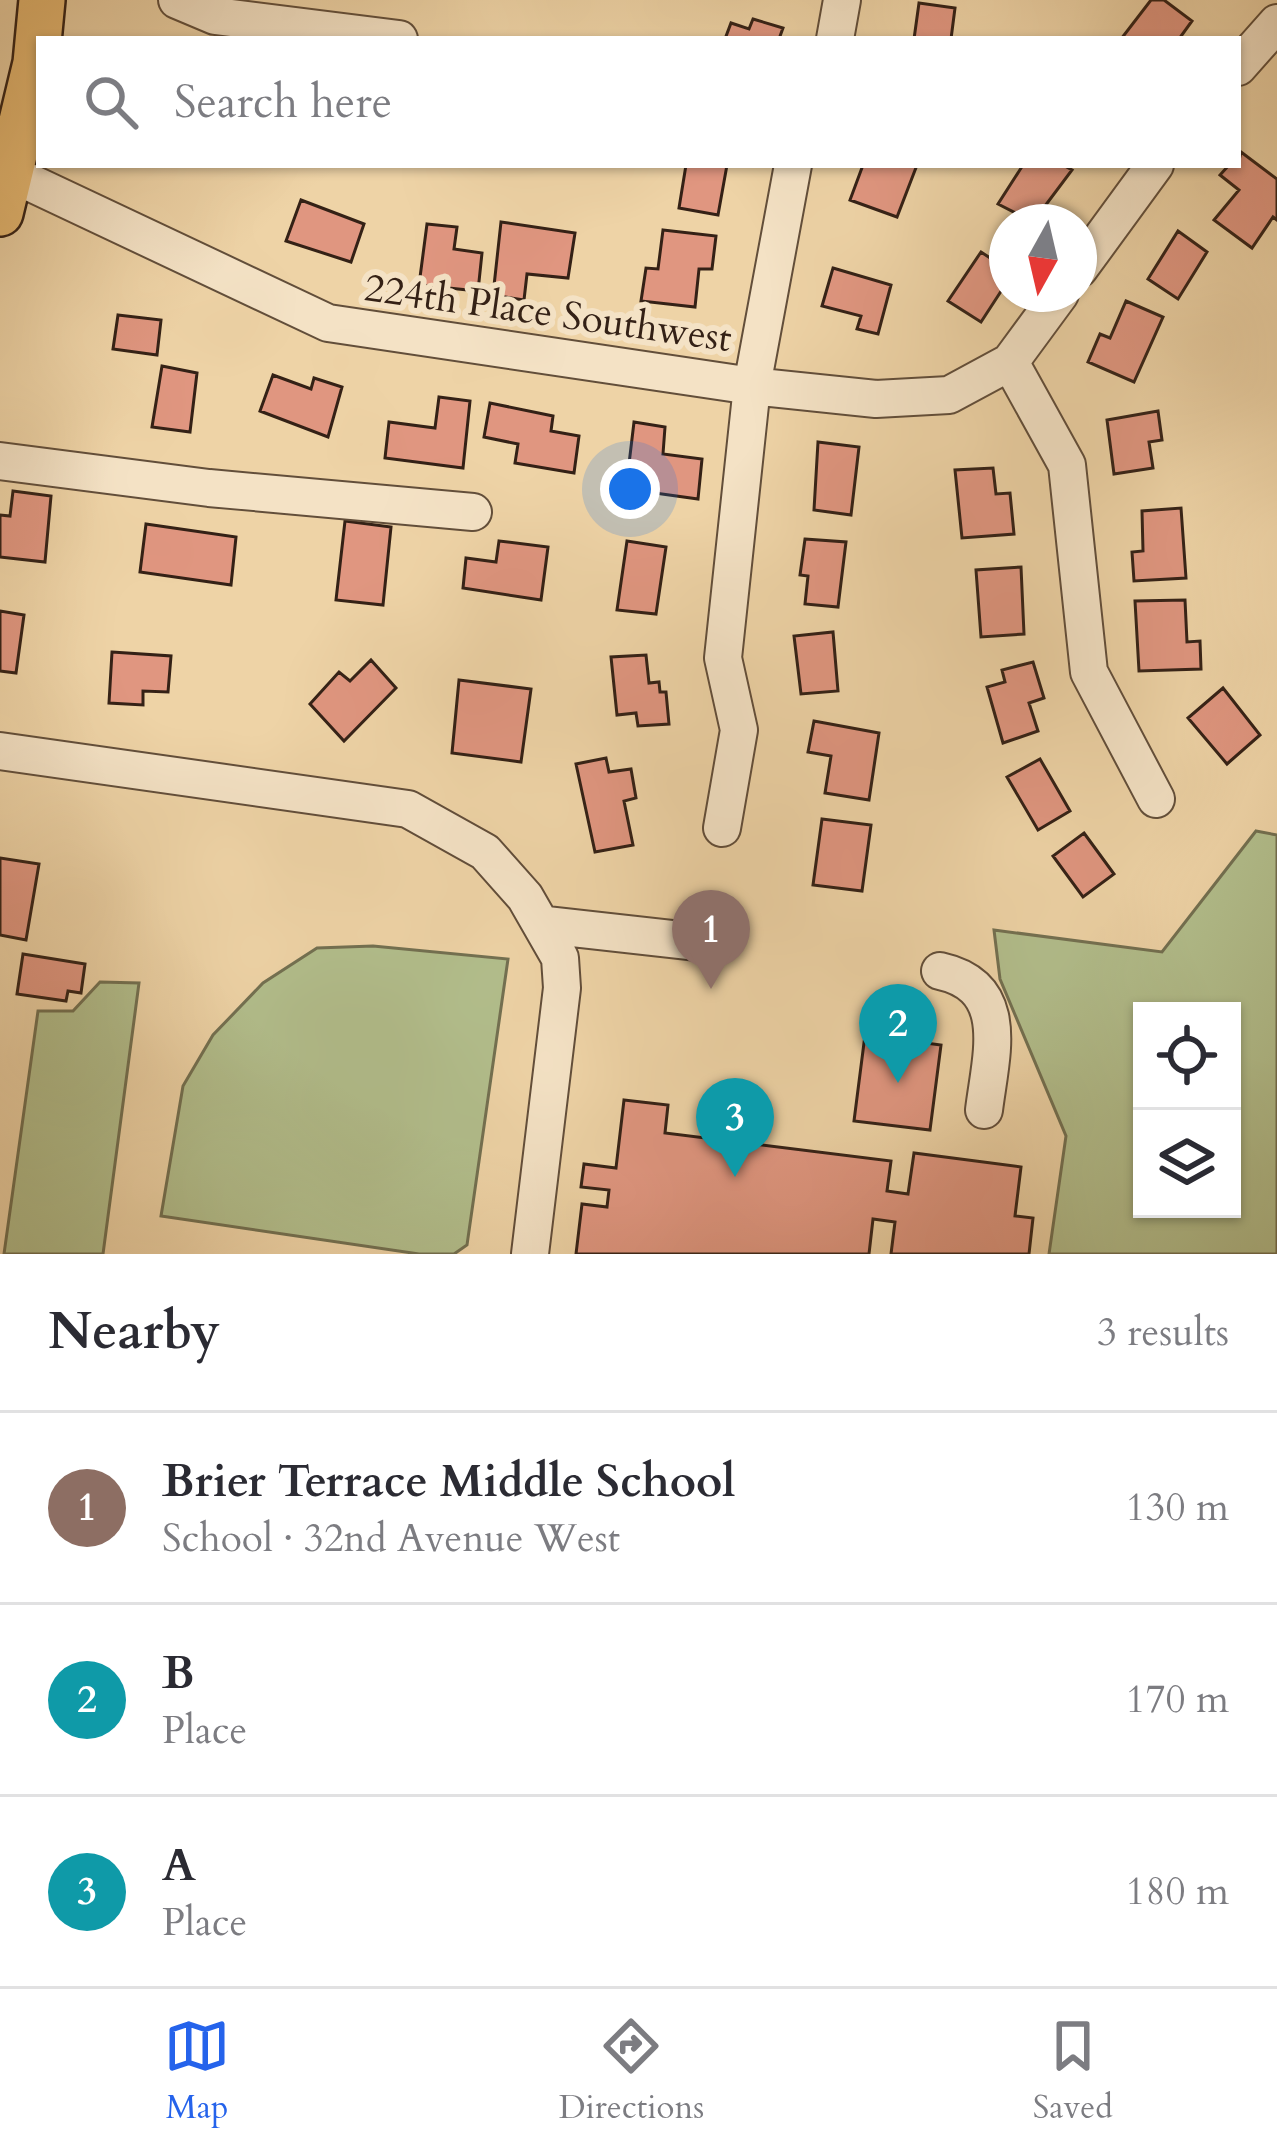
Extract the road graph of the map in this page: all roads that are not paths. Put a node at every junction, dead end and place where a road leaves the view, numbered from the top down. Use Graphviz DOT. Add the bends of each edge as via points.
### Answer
graph roads {
  1 [pos="43,0"];
  2 [pos="177,0"];
  3 [pos="842,0"];
  4 [pos="1277,23"];
  5 [pos="39,36"];
  6 [pos="381,36"];
  7 [pos="836,36"];
  8 [pos="36,63"];
  9 [pos="1241,64"];
  10 [pos="793,168"];
  11 [pos="1153,168"];
  12 [pos="5,190"];
  13 [pos="1097,244"];
  14 [pos="1047,312"];
  15 [pos="1010,362"];
  16 [pos="752,386"];
  17 [pos="0,461"];
  18 [pos="473,512"];
  19 [pos="0,751"];
  20 [pos="1156,799"];
  21 [pos="722,828"];
  22 [pos="546,926"];
  23 [pos="716,944"];
  24 [pos="940,971"];
  25 [pos="984,1110"];
  26 [pos="530,1254"];
  1 -- 5 [label="main road"];
  2 -- 6 [label="street" via="215,16"];
  3 -- 7 [label="street"];
  4 -- 9 [label="street"];
  8 -- 12 [label="main road"];
  10 -- 16 [label="street"];
  11 -- 13 [label="street"];
  12 -- 16 [label="street, 224th Place Southwest" via="328,323"];
  14 -- 15 [label="street, 224th Place Southwest"];
  15 -- 16 [label="street, 224th Place Southwest" via="949,395 876,399"];
  15 -- 20 [label="street" via="1066,465 1089,672"];
  16 -- 21 [label="street" via="723,658 739,730"];
  17 -- 18 [label="street"];
  19 -- 22 [label="street" via="408,809 485,852"];
  22 -- 23 [label="street"];
  22 -- 26 [label="street" via="562,988"];
  24 -- 25 [label="street" via="978,986 987,1005 993,1040"];
}
